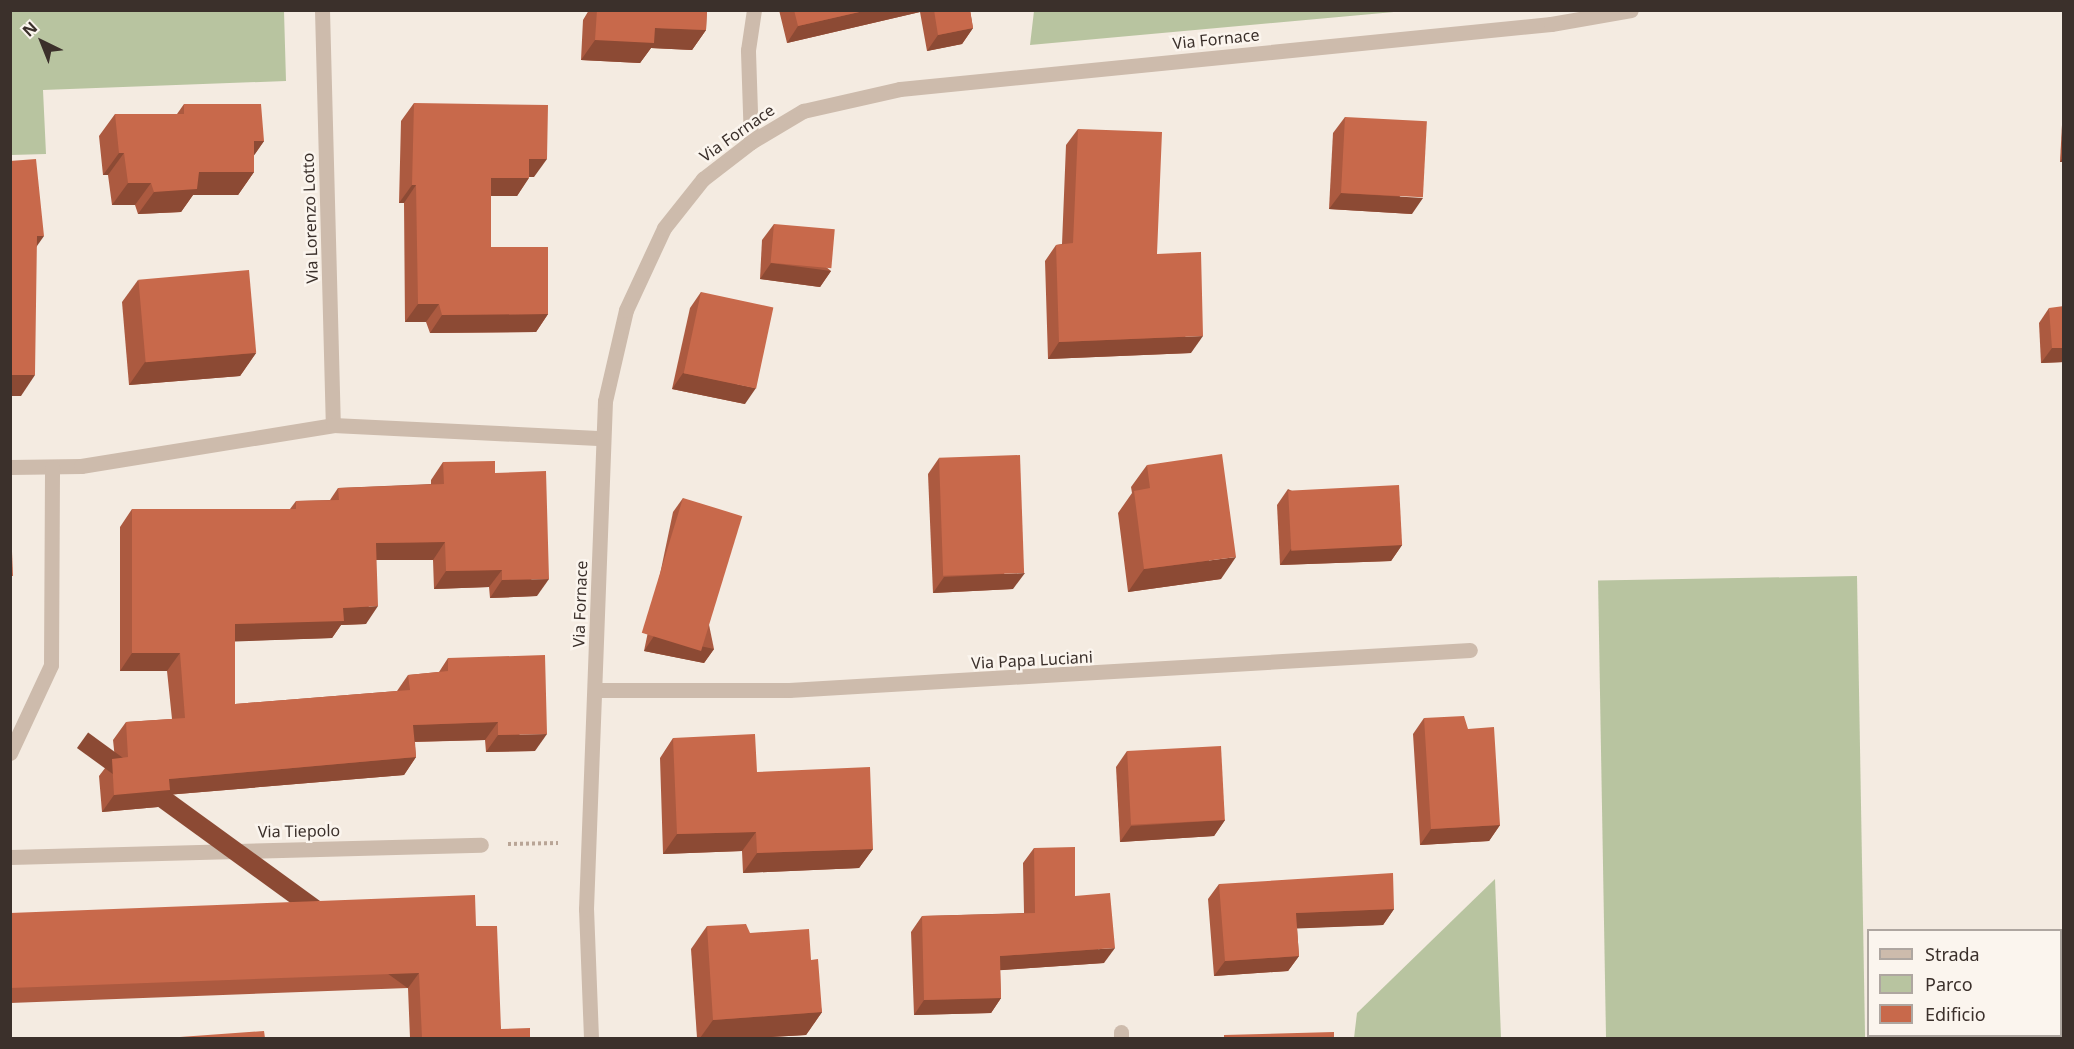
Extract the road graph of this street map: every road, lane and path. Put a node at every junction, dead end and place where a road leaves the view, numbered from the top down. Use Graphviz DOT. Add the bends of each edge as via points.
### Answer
graph roads {
  1 [pos="322,10"];
  2 [pos="754,10"];
  3 [pos="1631,10"];
  4 [pos="751,142"];
  5 [pos="333,425"];
  6 [pos="603,438"];
  7 [pos="10,467"];
  8 [pos="52,467"];
  9 [pos="1470,650"];
  10 [pos="595,690"];
  11 [pos="10,753"];
  12 [pos="589,842"];
  13 [pos="481,845"];
  14 [pos="10,857"];
  15 [pos="591,1038"];
  1 -- 5 [label="street, Via Lorenzo Lotto"];
  2 -- 4 [label="street" via="748,50"];
  3 -- 4 [label="street, Via Fornace" via="1551,24 900,89 803,111"];
  4 -- 6 [label="street, Via Fornace" via="703,179 664,228 626,310 605,401"];
  5 -- 6 [label="street"];
  5 -- 8 [label="street" via="81,466"];
  6 -- 10 [label="street, Via Fornace"];
  7 -- 8 [label="street"];
  8 -- 11 [label="street" via="51,665"];
  9 -- 10 [label="street, Via Papa Luciani" via="789,690"];
  10 -- 12 [label="street, Via Fornace"];
  12 -- 13 [label="path"];
  12 -- 15 [label="street, Via Fornace" via="586,909"];
  13 -- 14 [label="street, Via Tiepolo"];
}
